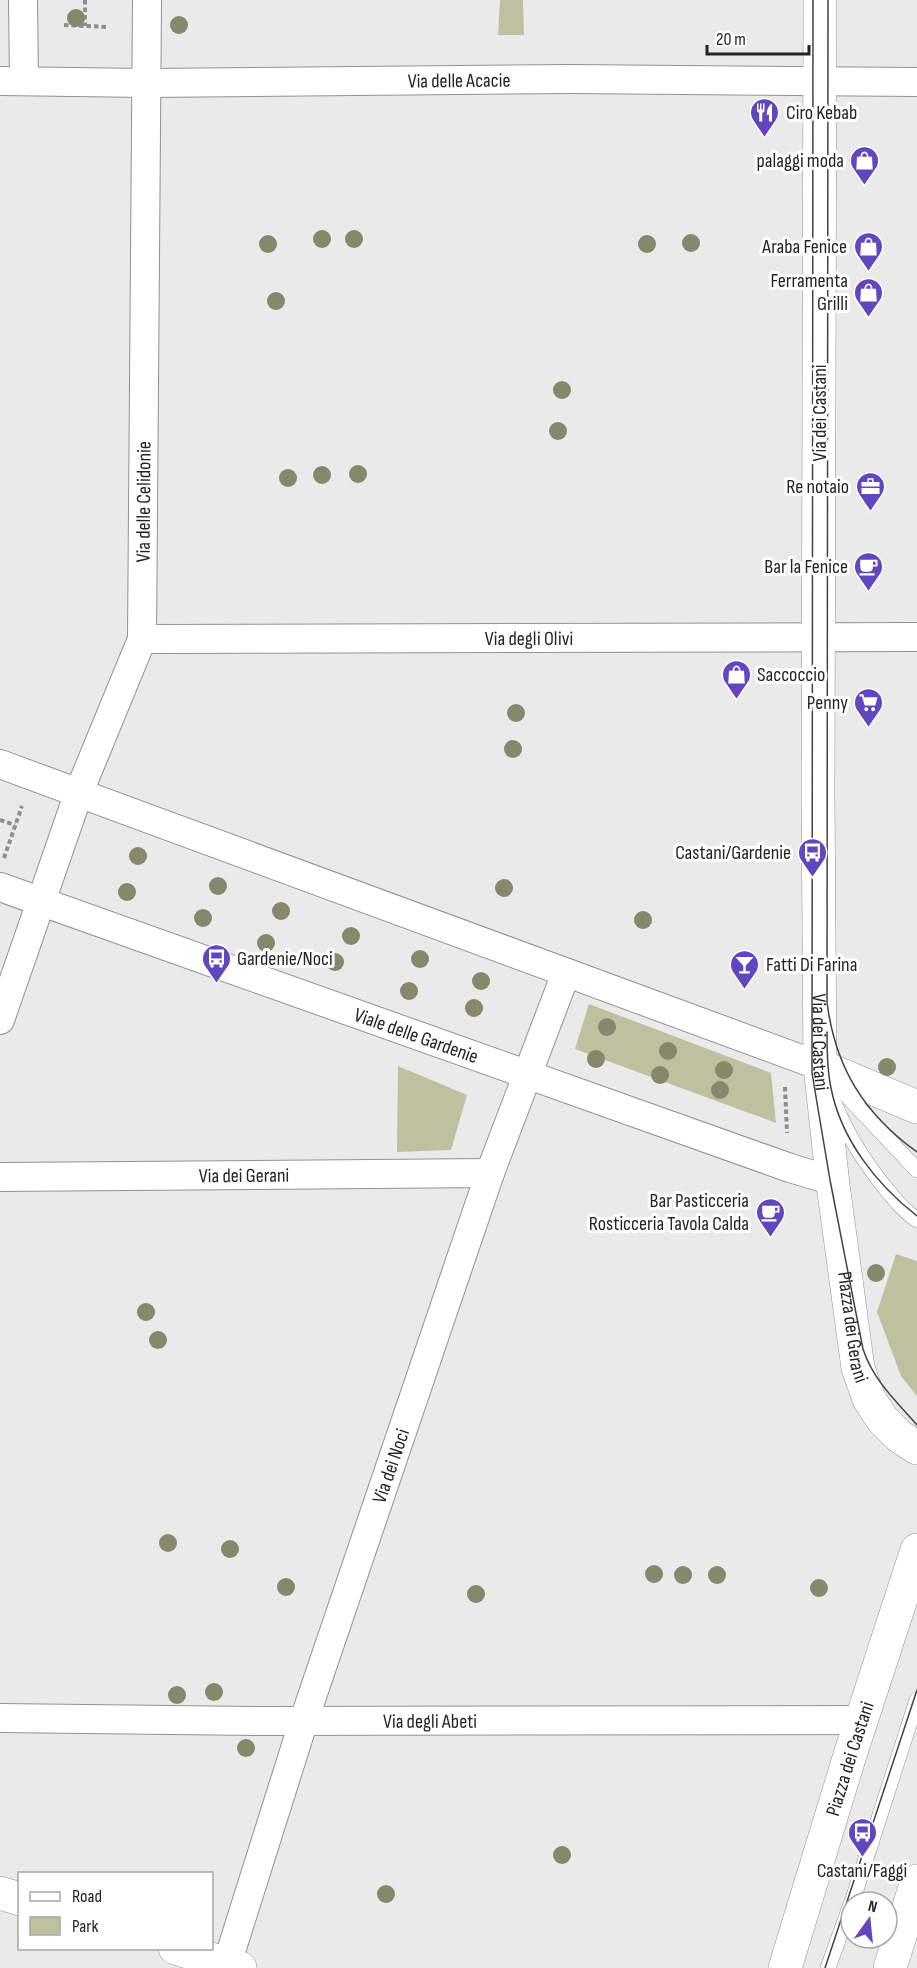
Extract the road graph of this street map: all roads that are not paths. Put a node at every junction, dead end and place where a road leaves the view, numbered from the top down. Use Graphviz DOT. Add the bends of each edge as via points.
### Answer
graph roads {
  1 [pos="23,0"];
  2 [pos="147,0"];
  3 [pos="820,0"];
  4 [pos="12,81"];
  5 [pos="821,81"];
  6 [pos="917,82"];
  7 [pos="147,83"];
  8 [pos="818,637"];
  9 [pos="917,637"];
  10 [pos="142,639"];
  11 [pos="0,764"];
  12 [pos="79,792"];
  13 [pos="1,875"];
  14 [pos="42,902"];
  15 [pos="566,973"];
  16 [pos="0,1020"];
  17 [pos="820,1066"];
  18 [pos="526,1074"];
  19 [pos="917,1107"];
  20 [pos="915,1167"];
  21 [pos="490,1173"];
  22 [pos="0,1177"];
  23 [pos="833,1185"];
  24 [pos="917,1220"];
  25 [pos="917,1448"];
  26 [pos="917,1550"];
  27 [pos="917,1700"];
  28 [pos="0,1718"];
  29 [pos="304,1720"];
  30 [pos="861,1720"];
  31 [pos="917,1881"];
  32 [pos="855,1890"];
  33 [pos="0,1893"];
  34 [pos="18,1898"];
  35 [pos="839,1937"];
  36 [pos="181,1950"];
  37 [pos="230,1967"];
  38 [pos="785,1968"];
  39 [pos="828,1968"];
  40 [pos="890,1968"];
  1 -- 4 [label="street"];
  2 -- 7 [label="street, Via delle Celidonie"];
  3 -- 5 [label="street, Via dei Castani"];
  4 -- 7 [label="street, Via delle Acacie"];
  5 -- 6 [label="street, Via delle Acacie"];
  5 -- 7 [label="street, Via delle Acacie"];
  5 -- 8 [label="street, Via dei Castani"];
  7 -- 10 [label="street, Via delle Celidonie"];
  8 -- 9 [label="street, Via degli Olivi"];
  8 -- 10 [label="street, Via degli Olivi"];
  8 -- 17 [label="street, Via dei Castani"];
  10 -- 12 [label="street, Via delle Celidonie"];
  11 -- 12 [label="street"];
  12 -- 14 [label="street, Via delle Celidonie"];
  12 -- 15 [label="street"];
  13 -- 14 [label="street, Viale delle Gardenie"];
  14 -- 16 [label="street, Via delle Celidonie"];
  14 -- 18 [label="street, Viale delle Gardenie"];
  15 -- 17 [label="street"];
  15 -- 18 [label="street, Via dei Noci"];
  17 -- 19 [label="street"];
  17 -- 20 [label="lane"];
  17 -- 23 [label="street, Via dei Castani"];
  17 -- 24 [label="lane" via="858,1152"];
  18 -- 21 [label="street, Via dei Noci"];
  18 -- 23 [label="street, Viale delle Gardenie" via="830,1180"];
  21 -- 22 [label="street, Via dei Gerani"];
  21 -- 29 [label="street, Via dei Noci"];
  23 -- 25 [label="street, Piazza dei Gerani" via="861,1378 883,1420"];
  26 -- 30 [label="street, Piazza dei Castani"];
  27 -- 32 [label="lane"];
  28 -- 29 [label="street, Via degli Abeti"];
  29 -- 30 [label="street, Via degli Abeti"];
  29 -- 37 [label="street, Via dei Noci"];
  30 -- 38 [label="street, Piazza dei Castani"];
  31 -- 40 [label="street"];
  33 -- 34 [label="street"];
  35 -- 39 [label="lane"];
  36 -- 37 [label="street"];
}
